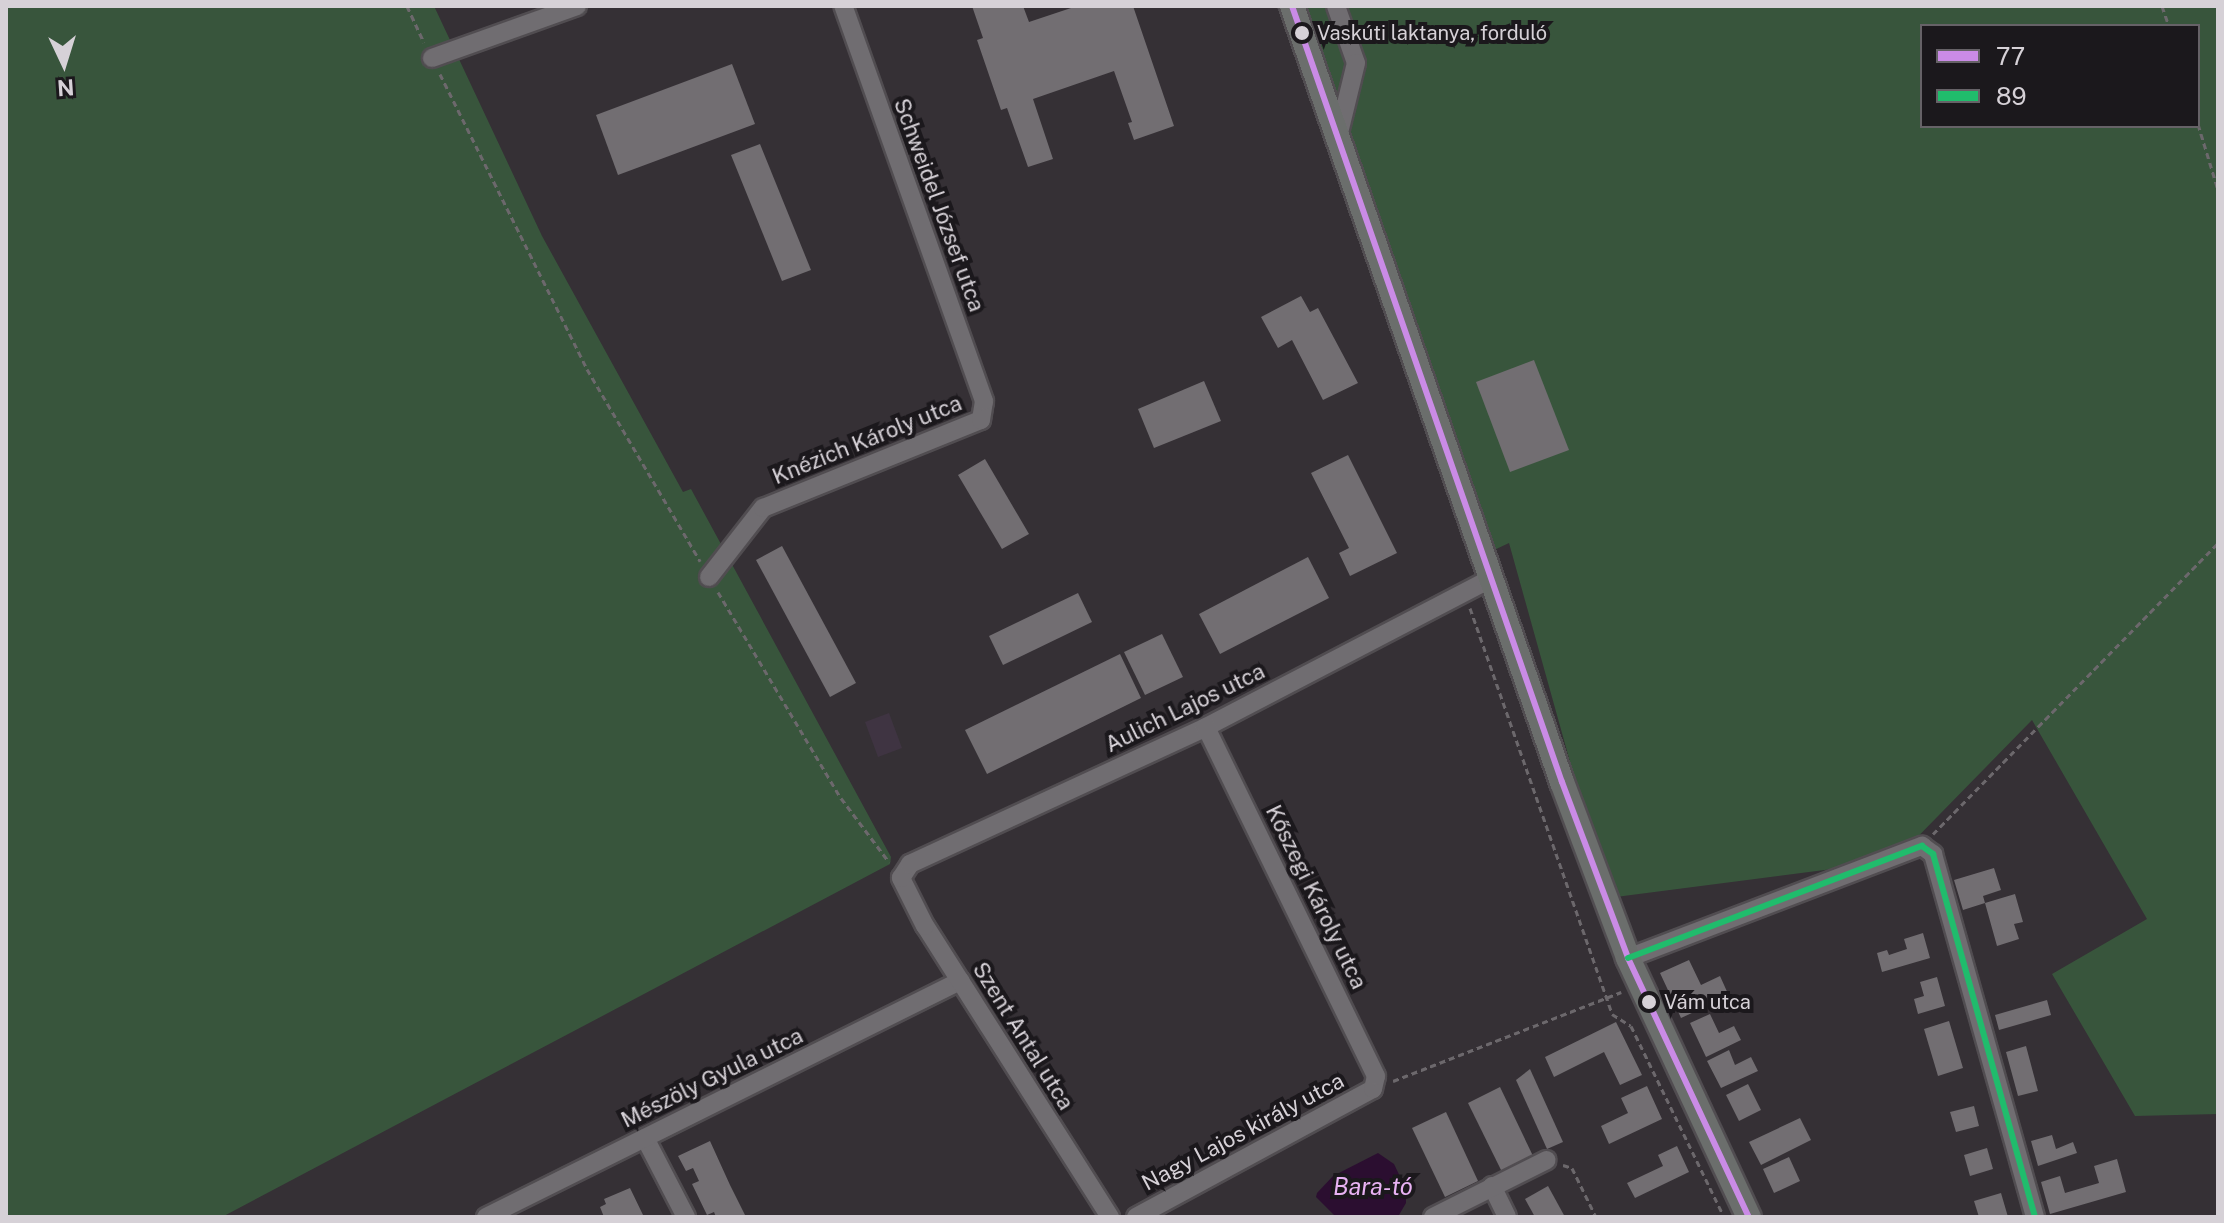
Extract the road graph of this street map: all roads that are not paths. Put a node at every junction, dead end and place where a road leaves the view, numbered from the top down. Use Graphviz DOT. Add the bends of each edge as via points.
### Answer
graph roads {
  1 [pos="577,6"];
  2 [pos="843,6"];
  3 [pos="1292,6"];
  4 [pos="1336,6"];
  5 [pos="432,58"];
  6 [pos="1338,137"];
  7 [pos="981,420"];
  8 [pos="709,577"];
  9 [pos="1490,579"];
  10 [pos="1206,727"];
  11 [pos="901,878"];
  12 [pos="1628,958"];
  13 [pos="960,981"];
  14 [pos="1373,1089"];
  15 [pos="645,1138"];
  16 [pos="1547,1160"];
  17 [pos="1492,1186"];
  18 [pos="486,1217"];
  19 [pos="686,1217"];
  20 [pos="1110,1217"];
  21 [pos="1136,1217"];
  22 [pos="1433,1217"];
  23 [pos="1507,1217"];
  24 [pos="1749,1217"];
  25 [pos="2035,1217"];
  1 -- 5 [label="street"];
  2 -- 7 [label="street, Schweidel József utca" via="984,401"];
  3 -- 6 [label="main road"];
  4 -- 6 [label="street" via="1356,63"];
  6 -- 9 [label="main road"];
  7 -- 8 [label="street, Knézich Károly utca" via="763,508"];
  9 -- 10 [label="street, Aulich Lajos utca"];
  9 -- 12 [label="main road"];
  10 -- 11 [label="street, Aulich Lajos utca" via="910,864"];
  10 -- 14 [label="street, Kőszegi Károly utca" via="1376,1076"];
  11 -- 13 [label="street, Szent Antal utca"];
  12 -- 24 [label="main road"];
  12 -- 25 [label="street" via="1922,846 1933,854"];
  13 -- 15 [label="street, Mészöly Gyula utca"];
  13 -- 20 [label="street, Szent Antal utca"];
  14 -- 21 [label="street, Nagy Lajos király utca"];
  15 -- 18 [label="street, Mészöly Gyula utca"];
  15 -- 19 [label="street"];
  16 -- 17 [label="street"];
  17 -- 22 [label="street"];
  17 -- 23 [label="street"];
}
